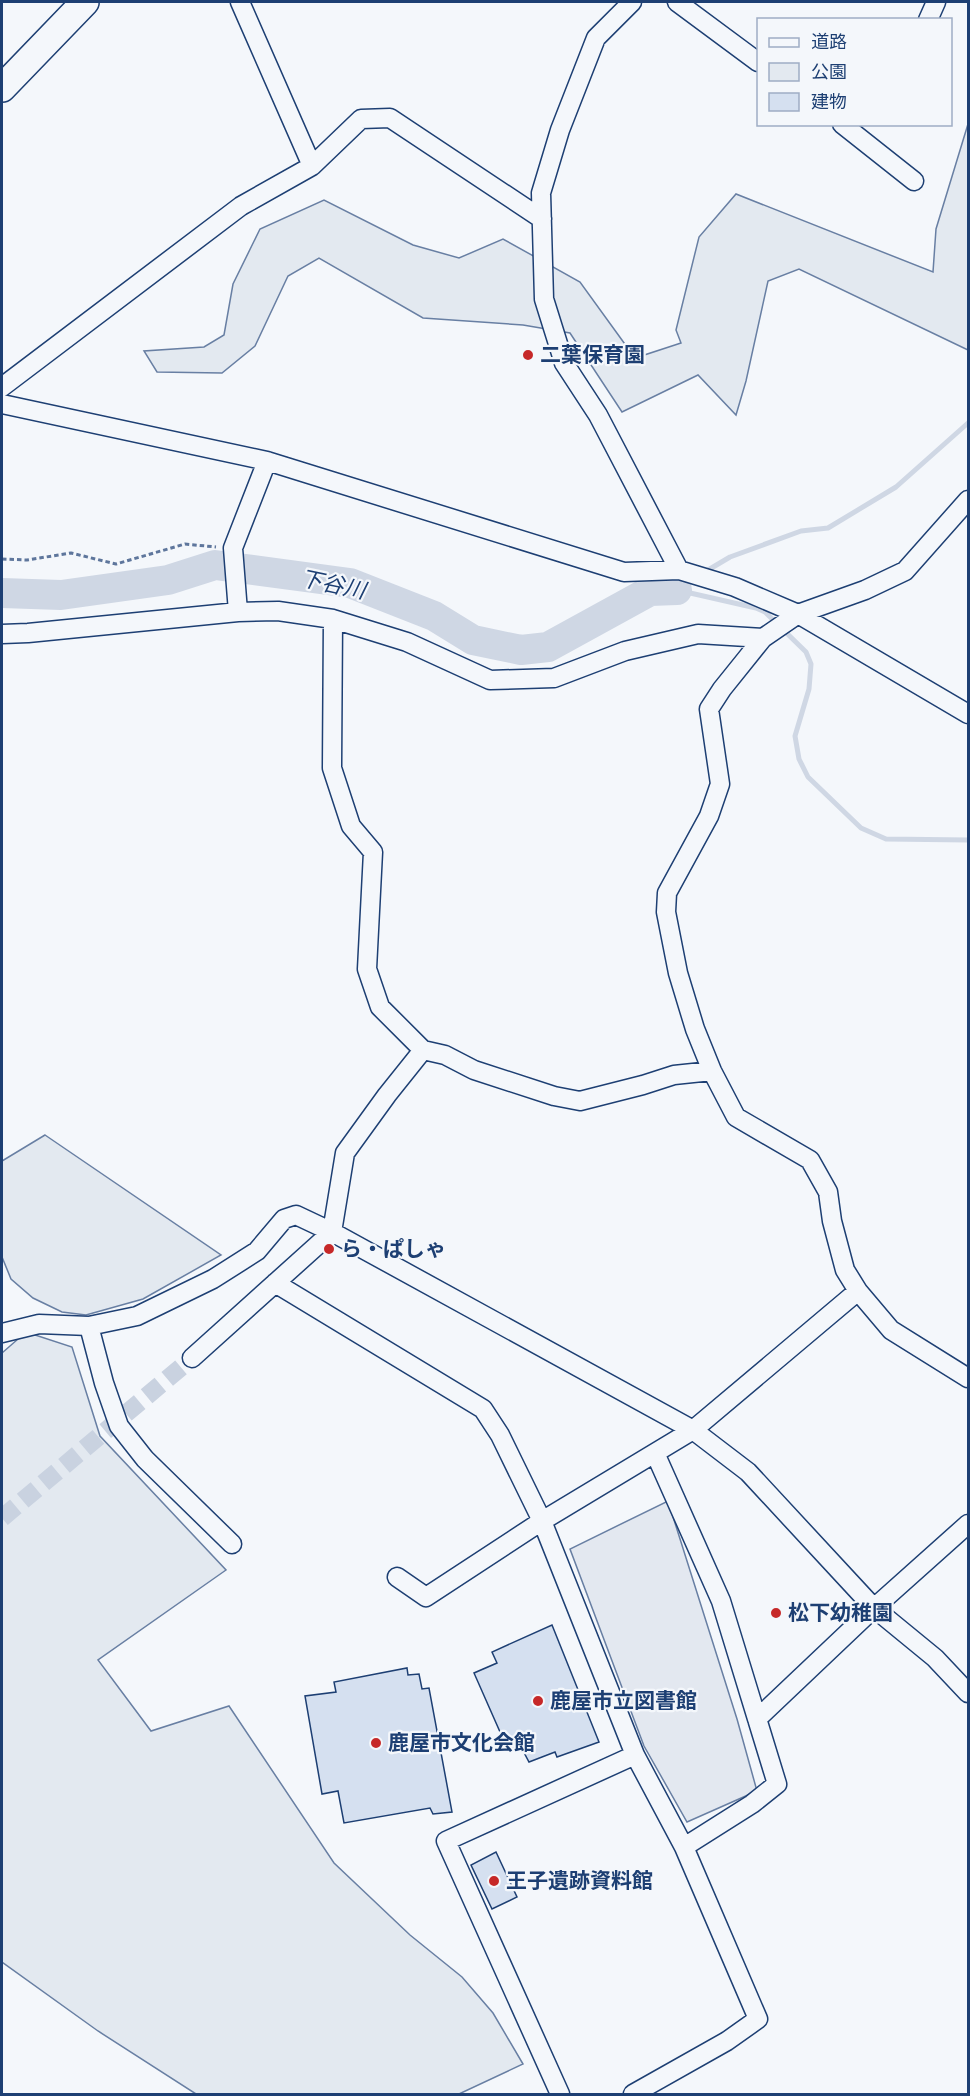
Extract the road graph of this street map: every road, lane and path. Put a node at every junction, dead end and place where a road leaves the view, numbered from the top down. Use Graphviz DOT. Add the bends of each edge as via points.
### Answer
graph roads {
  1 [pos="86,2"];
  2 [pos="240,2"];
  3 [pos="632,2"];
  4 [pos="677,2"];
  5 [pos="757,61"];
  6 [pos="2,88"];
  7 [pos="850,127"];
  8 [pos="312,166"];
  9 [pos="914,181"];
  10 [pos="542,219"];
  11 [pos="2,387"];
  12 [pos="2,404"];
  13 [pos="267,461"];
  14 [pos="969,500"];
  15 [pos="233,549"];
  16 [pos="2,560"];
  17 [pos="679,570"];
  18 [pos="238,612"];
  19 [pos="798,614"];
  20 [pos="333,619"];
  21 [pos="2,634"];
  22 [pos="763,638"];
  23 [pos="969,714"];
  24 [pos="423,1050"];
  25 [pos="712,1071"];
  26 [pos="332,1232"];
  27 [pos="275,1283"];
  28 [pos="858,1291"];
  29 [pos="89,1326"];
  30 [pos="2,1332"];
  31 [pos="192,1358"];
  32 [pos="969,1378"];
  33 [pos="693,1430"];
  34 [pos="655,1453"];
  35 [pos="542,1521"];
  36 [pos="969,1524"];
  37 [pos="232,1544"];
  38 [pos="397,1576"];
  39 [pos="874,1608"];
  40 [pos="969,1693"];
  41 [pos="757,1719"];
  42 [pos="635,1755"];
  43 [pos="684,1847"];
  44 [pos="560,2094"];
  45 [pos="633,2094"];
  1 -- 6 [label="highway"];
  2 -- 8 [label="street"];
  3 -- 10 [label="street" via="596,38 560,130 541,193"];
  4 -- 5 [label="street"];
  7 -- 9 [label="street"];
  8 -- 10 [label="street" via="361,119 390,118"];
  8 -- 11 [label="street" via="240,206"];
  10 -- 17 [label="street" via="544,299 564,363 598,415"];
  12 -- 13 [label="street"];
  13 -- 15 [label="street"];
  13 -- 17 [label="street" via="624,572"];
  14 -- 19 [label="street" via="905,571"];
  15 -- 16 [label="path" via="186,544 116,564 71,553"];
  15 -- 18 [label="street"];
  17 -- 19 [label="street" via="735,586"];
  18 -- 20 [label="street" via="278,611"];
  18 -- 21 [label="street"];
  19 -- 22 [label="street"];
  19 -- 23 [label="street"];
  20 -- 22 [label="street" via="407,642 490,680 554,678 625,651 698,634"];
  20 -- 24 [label="street" via="332,768 351,826 373,852 367,969 380,1007"];
  22 -- 25 [label="street" via="709,709 720,784 709,816 667,894 666,912 678,973"];
  24 -- 25 [label="street" via="445,1054 474,1070 544,1093 580,1101 674,1075"];
  24 -- 26 [label="street" via="345,1153"];
  25 -- 28 [label="street" via="736,1117 810,1160 828,1192 845,1270"];
  26 -- 27 [label="street"];
  26 -- 29 [label="street" via="296,1215 284,1219 257,1251 213,1279 137,1316"];
  26 -- 33 [label="street"];
  27 -- 31 [label="street"];
  27 -- 35 [label="street" via="483,1409"];
  28 -- 32 [label="street" via="891,1330"];
  28 -- 33 [label="street"];
  29 -- 30 [label="street" via="39,1324"];
  29 -- 37 [label="street" via="119,1426 145,1459"];
  33 -- 34 [label="street"];
  33 -- 39 [label="street" via="748,1472"];
  34 -- 35 [label="street"];
  34 -- 41 [label="street" via="721,1601"];
  35 -- 38 [label="street" via="426,1597"];
  35 -- 42 [label="street"];
  36 -- 39 [label="street"];
  39 -- 40 [label="street" via="935,1658"];
  39 -- 41 [label="street"];
  41 -- 43 [label="street" via="777,1784"];
  42 -- 43 [label="street"];
  42 -- 44 [label="street" via="446,1841"];
  43 -- 45 [label="street" via="758,2019"];
}
